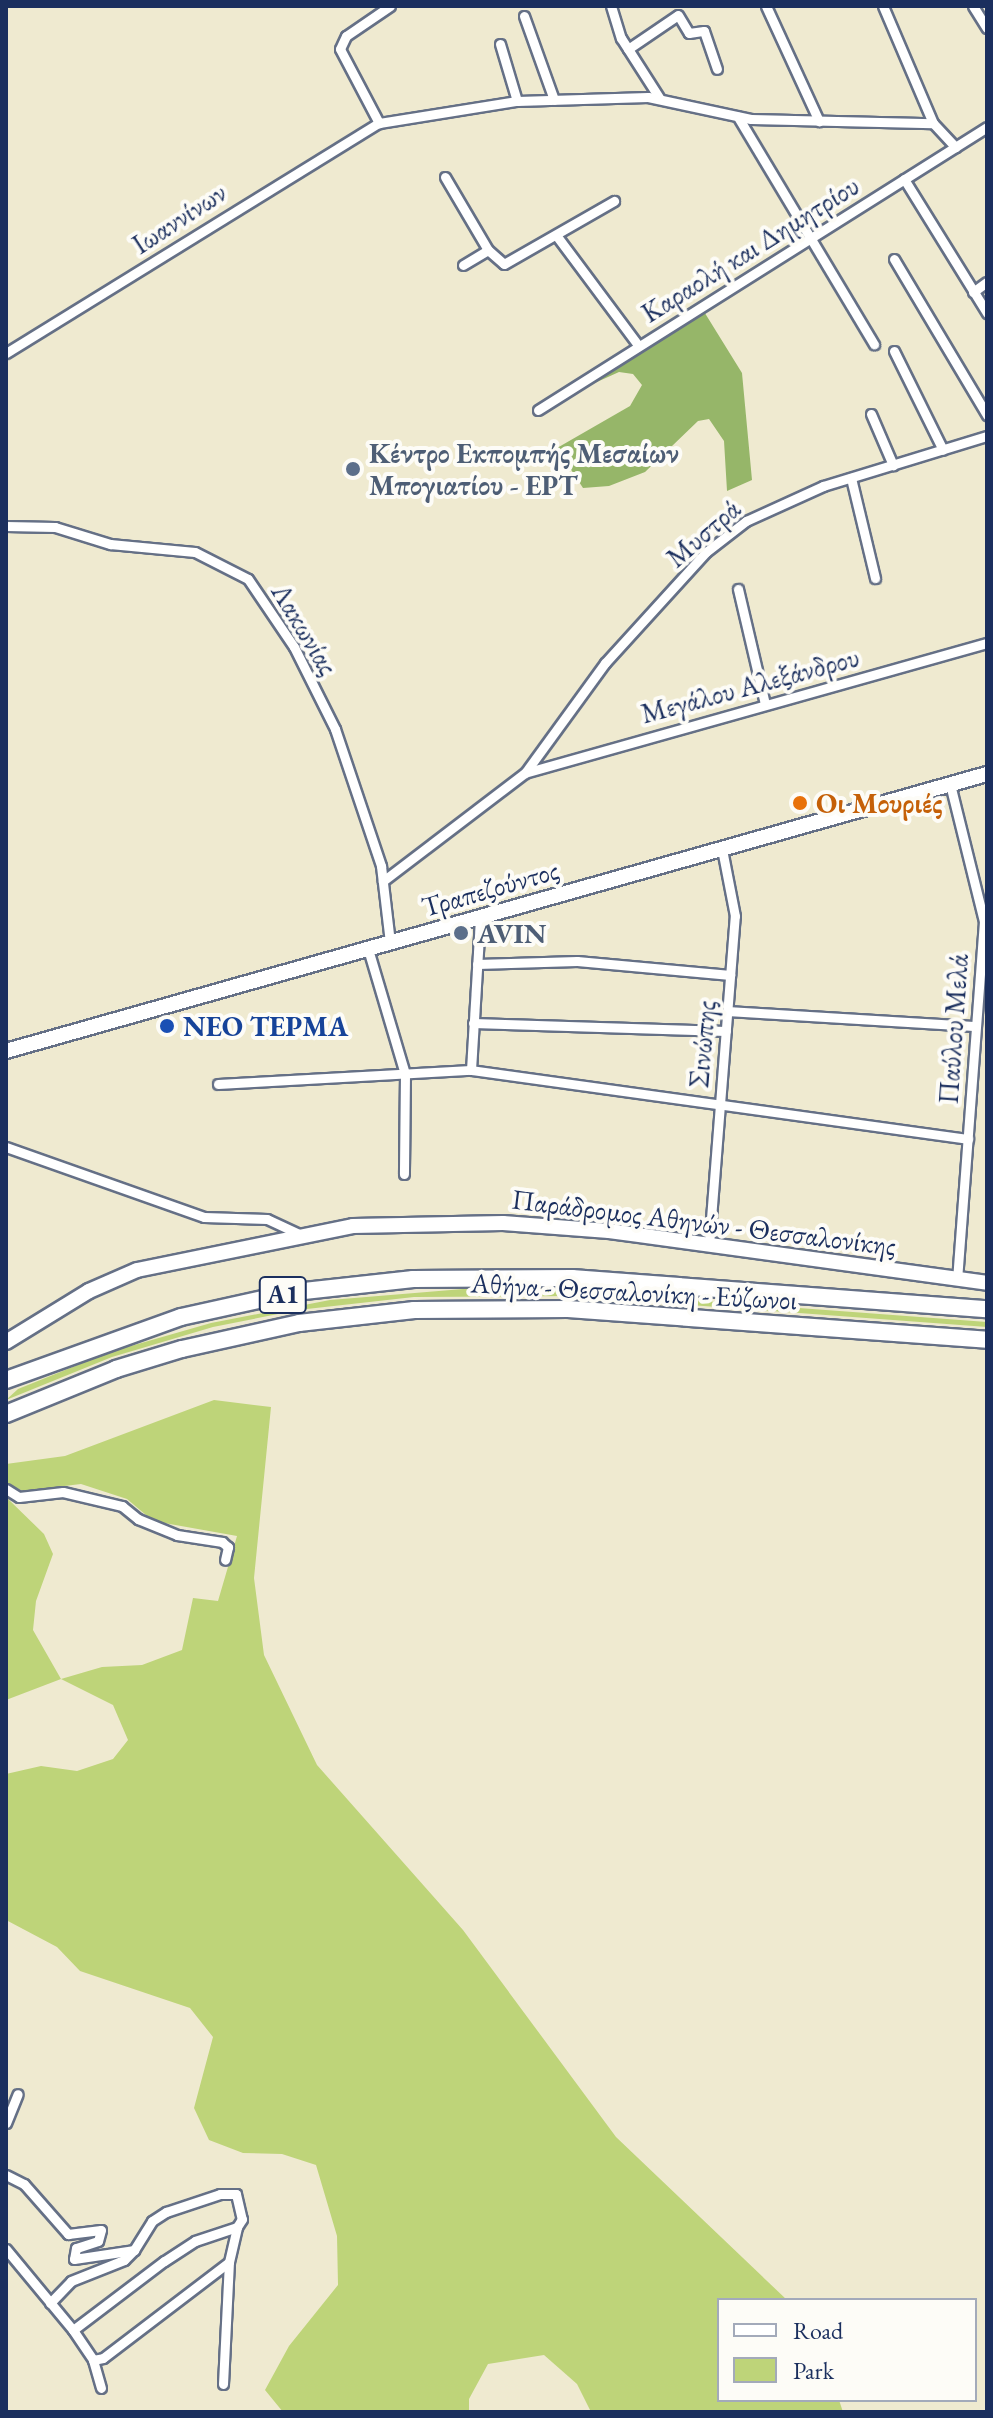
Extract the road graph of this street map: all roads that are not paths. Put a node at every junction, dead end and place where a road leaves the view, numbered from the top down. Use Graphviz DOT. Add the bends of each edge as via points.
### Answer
graph roads {
  1 [pos="390,6"];
  2 [pos="611,6"];
  3 [pos="766,6"];
  4 [pos="883,6"];
  5 [pos="973,6"];
  6 [pos="524,16"];
  7 [pos="987,28"];
  8 [pos="500,44"];
  9 [pos="628,49"];
  10 [pos="717,69"];
  11 [pos="660,99"];
  12 [pos="554,100"];
  13 [pos="517,101"];
  14 [pos="738,117"];
  15 [pos="819,121"];
  16 [pos="379,123"];
  17 [pos="933,123"];
  18 [pos="987,127"];
  19 [pos="955,147"];
  20 [pos="445,177"];
  21 [pos="904,179"];
  22 [pos="614,201"];
  23 [pos="556,235"];
  24 [pos="811,238"];
  25 [pos="488,250"];
  26 [pos="894,259"];
  27 [pos="463,265"];
  28 [pos="987,282"];
  29 [pos="973,292"];
  30 [pos="987,313"];
  31 [pos="874,344"];
  32 [pos="638,345"];
  33 [pos="894,351"];
  34 [pos="6,353"];
  35 [pos="538,410"];
  36 [pos="871,414"];
  37 [pos="987,415"];
  38 [pos="987,437"];
  39 [pos="943,450"];
  40 [pos="893,465"];
  41 [pos="851,478"];
  42 [pos="6,526"];
  43 [pos="875,578"];
  44 [pos="738,589"];
  45 [pos="987,643"];
  46 [pos="765,704"];
  47 [pos="525,773"];
  48 [pos="987,774"];
  49 [pos="950,784"];
  50 [pos="722,849"];
  51 [pos="383,881"];
  52 [pos="480,918"];
  53 [pos="390,943"];
  54 [pos="368,949"];
  55 [pos="477,964"];
  56 [pos="730,975"];
  57 [pos="727,1011"];
  58 [pos="473,1023"];
  59 [pos="974,1026"];
  60 [pos="726,1031"];
  61 [pos="6,1051"];
  62 [pos="471,1070"];
  63 [pos="405,1074"];
  64 [pos="218,1084"];
  65 [pos="720,1105"];
  66 [pos="968,1139"];
  67 [pos="6,1147"];
  68 [pos="404,1174"];
  69 [pos="299,1234"];
  70 [pos="709,1244"];
  71 [pos="957,1280"];
  72 [pos="987,1283"];
  73 [pos="987,1309"];
  74 [pos="987,1340"];
  75 [pos="6,1342"];
  76 [pos="6,1380"];
  77 [pos="6,1414"];
  78 [pos="6,1489"];
  79 [pos="225,1560"];
  80 [pos="18,2094"];
  81 [pos="6,2123"];
  82 [pos="6,2175"];
  83 [pos="237,2227"];
  84 [pos="6,2249"];
  85 [pos="134,2250"];
  86 [pos="229,2262"];
  87 [pos="50,2303"];
  88 [pos="73,2330"];
  89 [pos="93,2360"];
  90 [pos="223,2384"];
  91 [pos="101,2388"];
  1 -- 16 [label="street" via="346,36 340,49"];
  2 -- 9 [label="street"];
  3 -- 15 [label="street"];
  4 -- 17 [label="street"];
  5 -- 7 [label="street"];
  6 -- 12 [label="street"];
  8 -- 13 [label="street"];
  9 -- 10 [label="street" via="678,15 689,33 704,31"];
  9 -- 11 [label="street"];
  11 -- 12 [label="street"];
  11 -- 14 [label="street"];
  12 -- 13 [label="street"];
  13 -- 16 [label="street"];
  14 -- 15 [label="street"];
  14 -- 24 [label="street"];
  15 -- 17 [label="street"];
  16 -- 34 [label="street, Ιωαννίνων"];
  17 -- 19 [label="street"];
  18 -- 19 [label="street, Καραολή και Δημητρίου"];
  19 -- 21 [label="street, Καραολή και Δημητρίου"];
  20 -- 25 [label="street"];
  21 -- 24 [label="street, Καραολή και Δημητρίου"];
  21 -- 29 [label="street"];
  22 -- 23 [label="street"];
  23 -- 25 [label="street" via="504,264"];
  23 -- 32 [label="street"];
  24 -- 31 [label="street"];
  24 -- 32 [label="street, Καραολή και Δημητρίου"];
  25 -- 27 [label="street"];
  26 -- 37 [label="street"];
  28 -- 29 [label="street"];
  29 -- 30 [label="street"];
  32 -- 35 [label="street, Καραολή και Δημητρίου"];
  33 -- 39 [label="street"];
  36 -- 40 [label="street"];
  38 -- 39 [label="street, Μυστρά"];
  39 -- 40 [label="street, Μυστρά"];
  40 -- 41 [label="street, Μυστρά"];
  41 -- 43 [label="street"];
  41 -- 47 [label="street, Μυστρά" via="762,512 706,552 605,663"];
  42 -- 51 [label="street, Λακωνίας" via="55,527 110,544 195,552 248,579 294,647 329,715"];
  44 -- 46 [label="street"];
  45 -- 46 [label="street, Μεγάλου Αλεξάνδρου"];
  46 -- 47 [label="street, Μεγάλου Αλεξάνδρου"];
  47 -- 51 [label="street"];
  48 -- 49 [label="main road, Τραπεζούντος"];
  49 -- 50 [label="main road, Τραπεζούντος"];
  49 -- 59 [label="street, Παύλου Μελά" via="984,921"];
  50 -- 52 [label="main road, Τραπεζούντος"];
  50 -- 56 [label="street, Σινώπης" via="735,916"];
  51 -- 53 [label="street, Λακωνίας"];
  52 -- 53 [label="main road, Τραπεζούντος"];
  52 -- 55 [label="street"];
  53 -- 54 [label="main road, Τραπεζούντος"];
  54 -- 61 [label="main road, Τραπεζούντος"];
  54 -- 63 [label="street"];
  55 -- 56 [label="street" via="577,961"];
  55 -- 58 [label="street"];
  56 -- 57 [label="street, Σινώπης"];
  57 -- 59 [label="street"];
  57 -- 60 [label="street, Σινώπης"];
  58 -- 60 [label="street"];
  58 -- 62 [label="street"];
  59 -- 66 [label="street, Παύλου Μελά"];
  60 -- 65 [label="street, Σινώπης"];
  62 -- 63 [label="street"];
  62 -- 65 [label="street"];
  63 -- 64 [label="street"];
  63 -- 68 [label="street"];
  65 -- 66 [label="street"];
  65 -- 70 [label="street, Σινώπης"];
  66 -- 71 [label="street, Παύλου Μελά"];
  67 -- 69 [label="street" via="204,1217 255,1217"];
  69 -- 70 [label="main road, Παράδρομος Αθηνών - Θεσσαλονίκης" via="353,1226 503,1223"];
  69 -- 75 [label="main road, Παράδρομος Αθηνών - Θεσσαλονίκης" via="137,1270 89,1291"];
  70 -- 71 [label="main road, Παράδρομος Αθηνών - Θεσσαλονίκης"];
  71 -- 72 [label="main road, Παράδρομος Αθηνών - Θεσσαλονίκης"];
  73 -- 76 [label="highway, Αθήνα - Θεσσαλονίκη - Εύζωνοι / Α1" via="572,1278 413,1279 295,1292 181,1317"];
  74 -- 77 [label="highway, Αθήνα - Θεσσαλονίκη - Εύζωνοι / Α1" via="568,1309 414,1310 299,1323 182,1349 116,1369"];
  78 -- 79 [label="street" via="19,1497 63,1492 122,1506 167,1531 222,1542 228,1547"];
  80 -- 81 [label="street"];
  82 -- 85 [label="street" via="24,2184 68,2234 101,2230 98,2241 76,2248 74,2259"];
  83 -- 85 [label="street" via="241,2201 236,2194 220,2194 152,2221"];
  83 -- 86 [label="street"];
  83 -- 88 [label="street" via="195,2241"];
  84 -- 87 [label="street"];
  85 -- 87 [label="street" via="124,2260 71,2281"];
  86 -- 89 [label="street" via="103,2358"];
  86 -- 90 [label="street"];
  87 -- 88 [label="street"];
  88 -- 89 [label="street"];
  89 -- 91 [label="street"];
}
